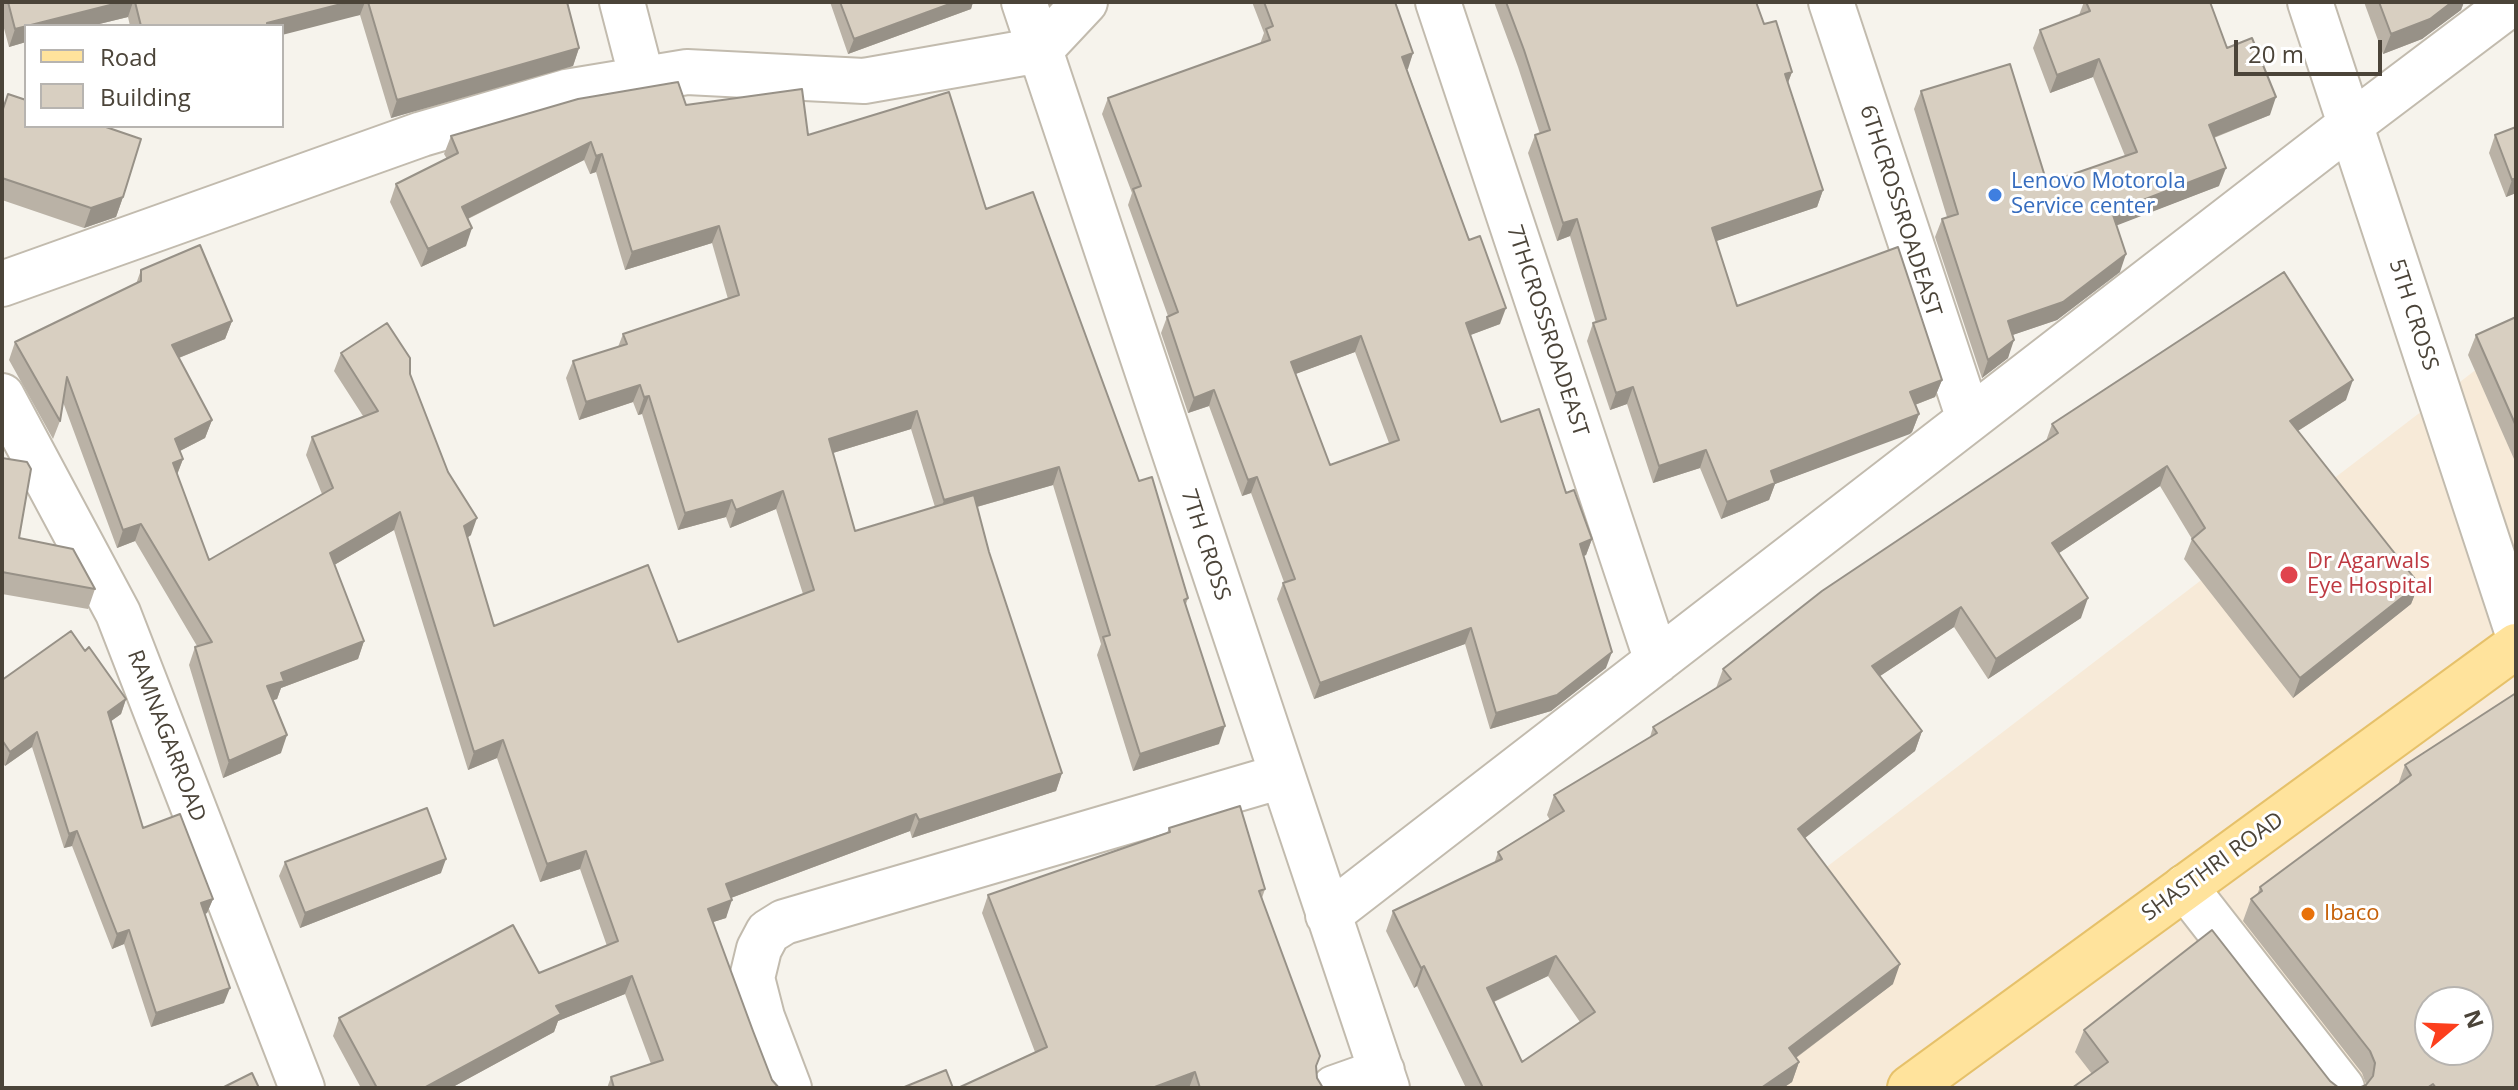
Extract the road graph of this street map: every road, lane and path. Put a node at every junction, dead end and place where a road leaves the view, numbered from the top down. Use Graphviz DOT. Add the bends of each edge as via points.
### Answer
graph roads {
  1 [pos="622,2"];
  2 [pos="1024,2"];
  3 [pos="1085,2"];
  4 [pos="1438,2"];
  5 [pos="1831,2"];
  6 [pos="2310,2"];
  7 [pos="2513,2"];
  8 [pos="1040,50"];
  9 [pos="642,79"];
  10 [pos="2350,125"];
  11 [pos="2,284"];
  12 [pos="2,396"];
  13 [pos="1969,419"];
  14 [pos="2516,628"];
  15 [pos="2516,646"];
  16 [pos="1657,661"];
  17 [pos="1282,776"];
  18 [pos="2185,887"];
  19 [pos="1328,915"];
  20 [pos="1385,1080"];
  21 [pos="302,1088"];
  22 [pos="789,1088"];
  23 [pos="1334,1088"];
  24 [pos="1910,1088"];
  25 [pos="2342,1088"];
  1 -- 9 [label="street"];
  2 -- 8 [label="street, 7TH CROSS"];
  3 -- 8 [label="street"];
  4 -- 16 [label="street, 7THCROSSROADEAST"];
  5 -- 13 [label="street, 6THCROSSROADEAST"];
  6 -- 10 [label="street, 5TH CROSS"];
  7 -- 10 [label="street"];
  8 -- 9 [label="street" via="864,81 687,72"];
  8 -- 17 [label="street, 7TH CROSS"];
  9 -- 11 [label="street" via="566,92 422,134"];
  10 -- 13 [label="street"];
  10 -- 14 [label="street, 5TH CROSS"];
  12 -- 21 [label="street, RAMNAGARROAD" via="118,613"];
  13 -- 16 [label="street"];
  15 -- 18 [label="main road, SHASTHRI ROAD"];
  16 -- 19 [label="street"];
  17 -- 19 [label="street, 7TH CROSS"];
  17 -- 22 [label="street" via="784,922 768,932 752,978"];
  18 -- 24 [label="main road, SHASTHRI ROAD"];
  18 -- 25 [label="street"];
  19 -- 20 [label="street, 7TH CROSS"];
  20 -- 23 [label="street"];
}
